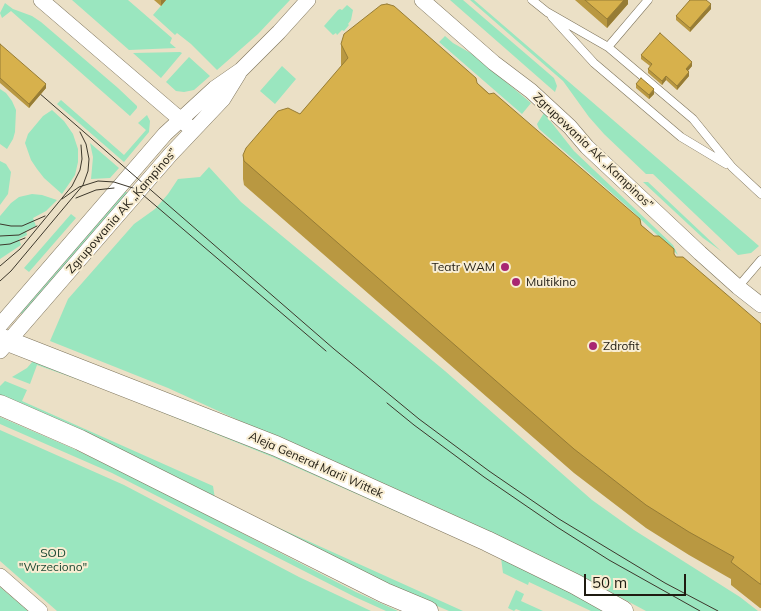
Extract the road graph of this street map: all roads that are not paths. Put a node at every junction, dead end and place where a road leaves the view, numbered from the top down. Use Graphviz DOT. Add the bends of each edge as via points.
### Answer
graph roads {
  1 [pos="41,0"];
  2 [pos="308,0"];
  3 [pos="422,0"];
  4 [pos="532,0"];
  5 [pos="648,0"];
  6 [pos="547,12"];
  7 [pos="608,47"];
  8 [pos="241,70"];
  9 [pos="180,120"];
  10 [pos="193,130"];
  11 [pos="732,167"];
  12 [pos="761,194"];
  13 [pos="761,260"];
  14 [pos="738,288"];
  15 [pos="761,305"];
  16 [pos="2,339"];
  17 [pos="0,405"];
  18 [pos="0,576"];
  19 [pos="40,611"];
  20 [pos="428,611"];
  21 [pos="623,611"];
  1 -- 9 [label="street"];
  2 -- 8 [label="street, Zgrupowania AK „Kampinos”"];
  3 -- 14 [label="street, Zgrupowania AK „Kampinos”" via="531,91 697,256"];
  4 -- 6 [label="lane"];
  5 -- 7 [label="lane"];
  6 -- 7 [label="lane"];
  6 -- 11 [label="lane" via="594,63 681,137"];
  7 -- 11 [label="lane" via="693,119"];
  8 -- 9 [label="street, Zgrupowania AK „Kampinos”" via="214,88"];
  8 -- 10 [label="street, Zgrupowania AK „Kampinos”" via="223,99"];
  9 -- 10 [label="street"];
  9 -- 16 [label="street, Zgrupowania AK „Kampinos”" via="156,144"];
  10 -- 16 [label="street, Zgrupowania AK „Kampinos”"];
  11 -- 12 [label="lane"];
  13 -- 14 [label="lane"];
  14 -- 15 [label="street, Zgrupowania AK „Kampinos”"];
  16 -- 21 [label="main road, Aleja Generał Marii Wittek" via="276,446 487,541"];
  17 -- 20 [label="main road" via="80,440 376,589"];
  18 -- 19 [label="street"];
}
